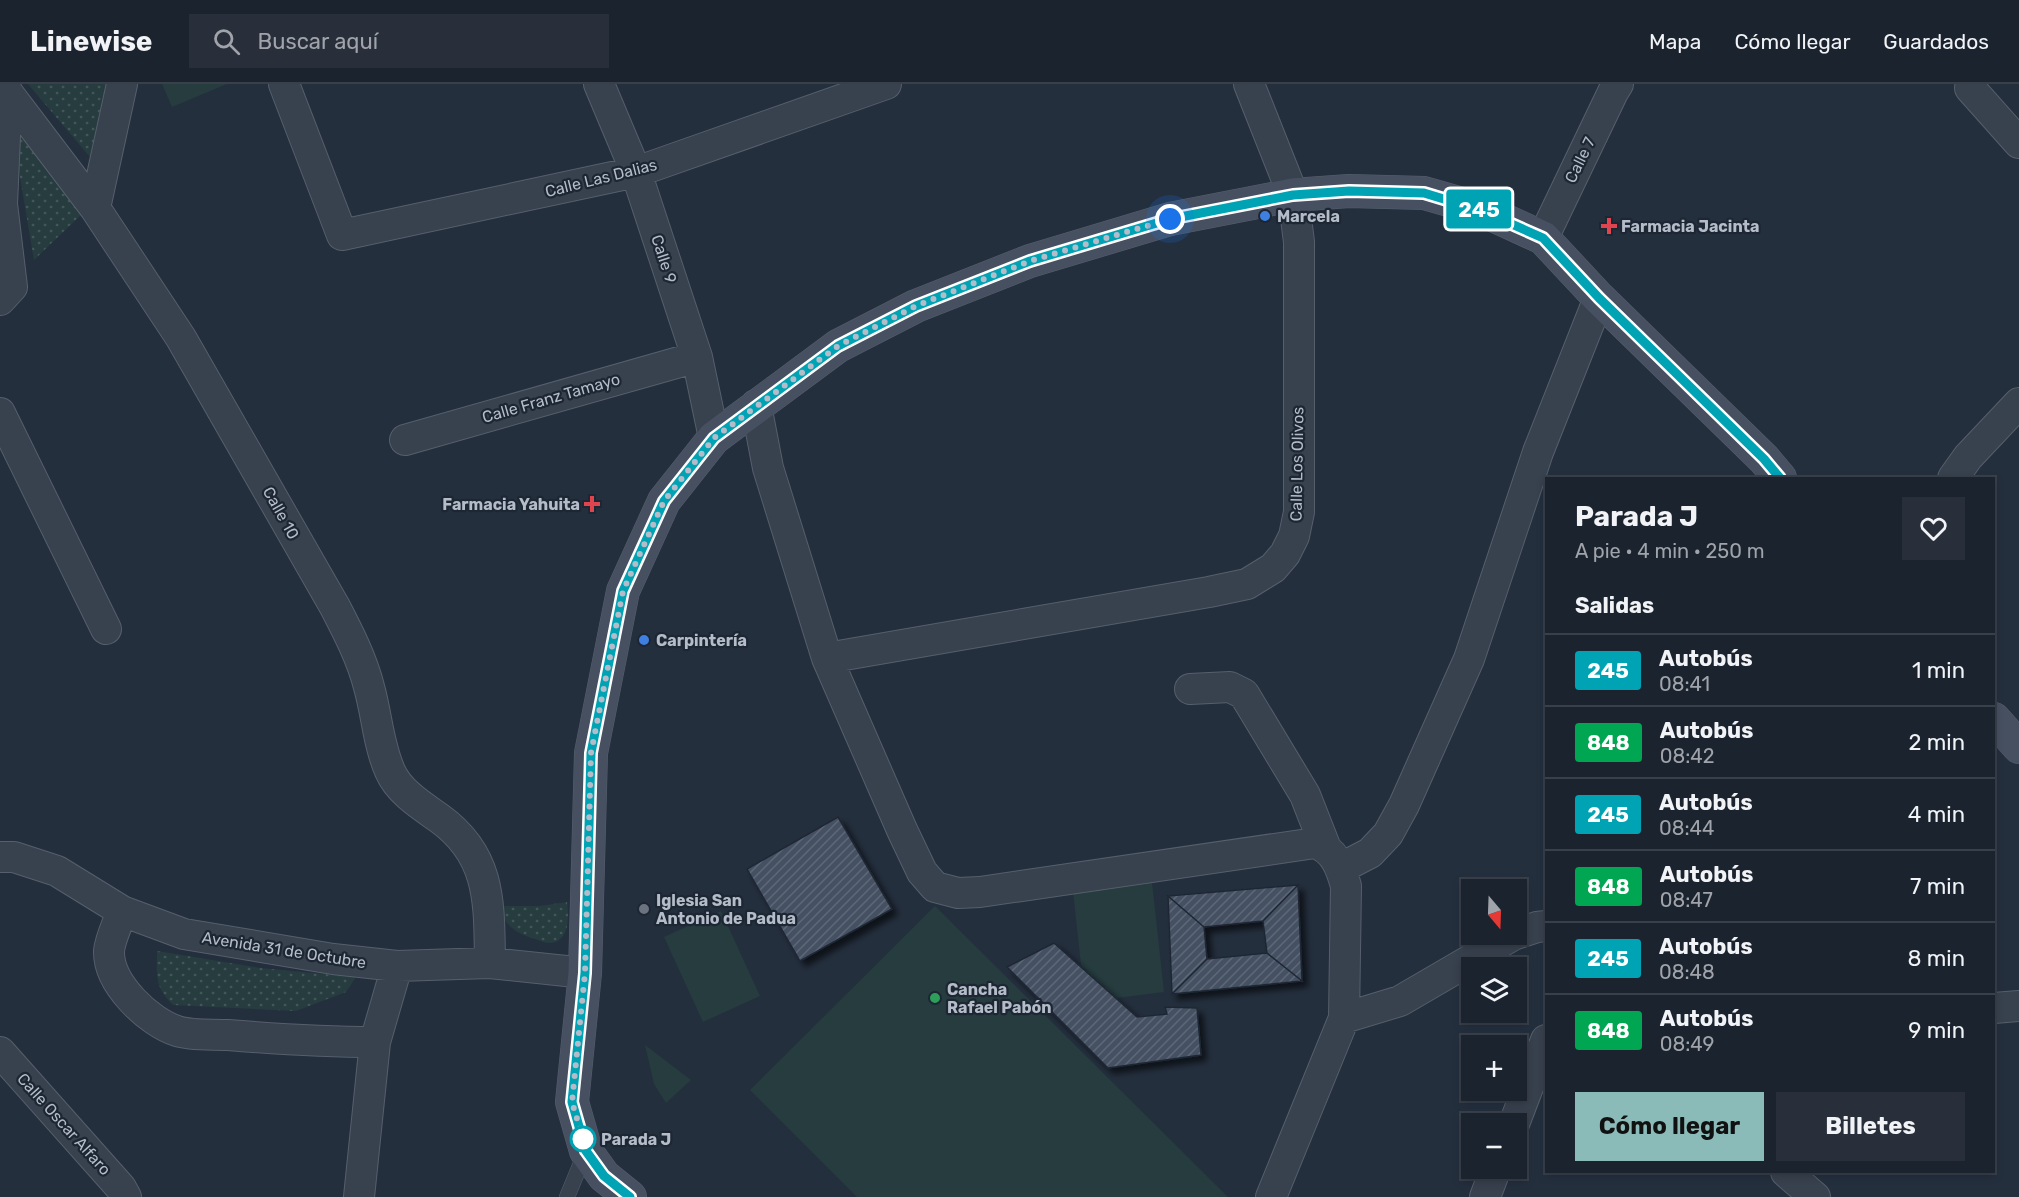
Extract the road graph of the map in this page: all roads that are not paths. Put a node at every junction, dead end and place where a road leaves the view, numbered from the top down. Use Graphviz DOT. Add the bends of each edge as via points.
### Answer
graph roads {
  1 [pos="122,84"];
  2 [pos="284,84"];
  3 [pos="599,84"];
  4 [pos="886,84"];
  5 [pos="1249,84"];
  6 [pos="1611,86"];
  7 [pos="4,88"];
  8 [pos="1970,88"];
  9 [pos="2019,143"];
  10 [pos="636,172"];
  11 [pos="1293,195"];
  12 [pos="95,208"];
  13 [pos="1543,238"];
  14 [pos="1599,298"];
  15 [pos="0,300"];
  16 [pos="697,357"];
  17 [pos="2019,403"];
  18 [pos="756,405"];
  19 [pos="0,413"];
  20 [pos="714,438"];
  21 [pos="405,440"];
  22 [pos="1779,477"];
  23 [pos="1954,477"];
  24 [pos="106,629"];
  25 [pos="827,658"];
  26 [pos="1190,689"];
  27 [pos="1995,721"];
  28 [pos="2019,747"];
  29 [pos="0,857"];
  30 [pos="1333,857"];
  31 [pos="122,911"];
  32 [pos="1545,926"];
  33 [pos="1527,930"];
  34 [pos="1497,945"];
  35 [pos="490,963"];
  36 [pos="398,966"];
  37 [pos="585,973"];
  38 [pos="2019,1006"];
  39 [pos="1995,1008"];
  40 [pos="1344,1018"];
  41 [pos="375,1042"];
  42 [pos="0,1052"];
  43 [pos="1544,1053"];
  44 [pos="1519,1113"];
  45 [pos="586,1151"];
  46 [pos="1787,1173"];
  47 [pos="1492,1179"];
  48 [pos="126,1197"];
  49 [pos="359,1197"];
  50 [pos="567,1197"];
  51 [pos="630,1197"];
  52 [pos="1271,1197"];
  53 [pos="1485,1197"];
  54 [pos="1815,1197"];
  1 -- 12 [label="street"];
  2 -- 10 [label="street, Calle Las Dalias" via="342,235"];
  3 -- 10 [label="street, Calle 9"];
  4 -- 10 [label="street, Calle Las Dalias"];
  5 -- 11 [label="street, Calle Los Olivos"];
  6 -- 13 [label="street, Calle 7"];
  7 -- 12 [label="street, Calle 10"];
  7 -- 15 [label="street" via="2,204 12,287"];
  8 -- 9 [label="street"];
  10 -- 16 [label="street, Calle 9"];
  11 -- 13 [label="main road" via="1349,191 1424,193 1480,210"];
  11 -- 18 [label="main road" via="1170,219 1009,269 916,306 838,346"];
  11 -- 25 [label="street, Calle Los Olivos" via="1299,242 1299,512 1286,555 1247,584"];
  12 -- 35 [label="street, Calle 10" via="181,338 335,607 369,686 391,774 411,798 467,843 476,859 489,909"];
  13 -- 14 [label="main road"];
  14 -- 22 [label="main road"];
  14 -- 30 [label="street" via="1538,453 1469,659 1404,805 1388,834 1370,853"];
  16 -- 20 [label="street, Calle 9"];
  16 -- 21 [label="street, Calle Franz Tamayo"];
  17 -- 23 [label="street"];
  18 -- 20 [label="main road"];
  18 -- 25 [label="street" via="768,468"];
  19 -- 24 [label="street"];
  20 -- 37 [label="main road" via="664,501 623,591 591,753"];
  25 -- 30 [label="street" via="907,841 922,872 935,887 958,893 981,892 1315,843"];
  26 -- 30 [label="street" via="1230,687 1244,694 1305,795"];
  27 -- 28 [label="main road"];
  29 -- 31 [label="street, Avenida 31 de Octubre" via="14,857 57,871"];
  30 -- 40 [label="street" via="1346,886"];
  31 -- 36 [label="street, Avenida 31 de Octubre" via="184,934"];
  31 -- 41 [label="street" via="109,950 112,964 126,991 154,1021 179,1032 316,1042"];
  32 -- 33 [label="street"];
  34 -- 40 [label="street" via="1400,1001"];
  35 -- 36 [label="street, Avenida 31 de Octubre"];
  35 -- 37 [label="street, Avenida 31 de Octubre"];
  36 -- 41 [label="street"];
  37 -- 45 [label="main road" via="572,1102"];
  38 -- 39 [label="street"];
  40 -- 52 [label="street"];
  41 -- 49 [label="street"];
  42 -- 48 [label="street, Calle Oscar Alfaro"];
  43 -- 44 [label="street"];
  45 -- 50 [label="lane"];
  45 -- 51 [label="main road" via="604,1176"];
  46 -- 54 [label="street"];
  47 -- 53 [label="street"];
}
